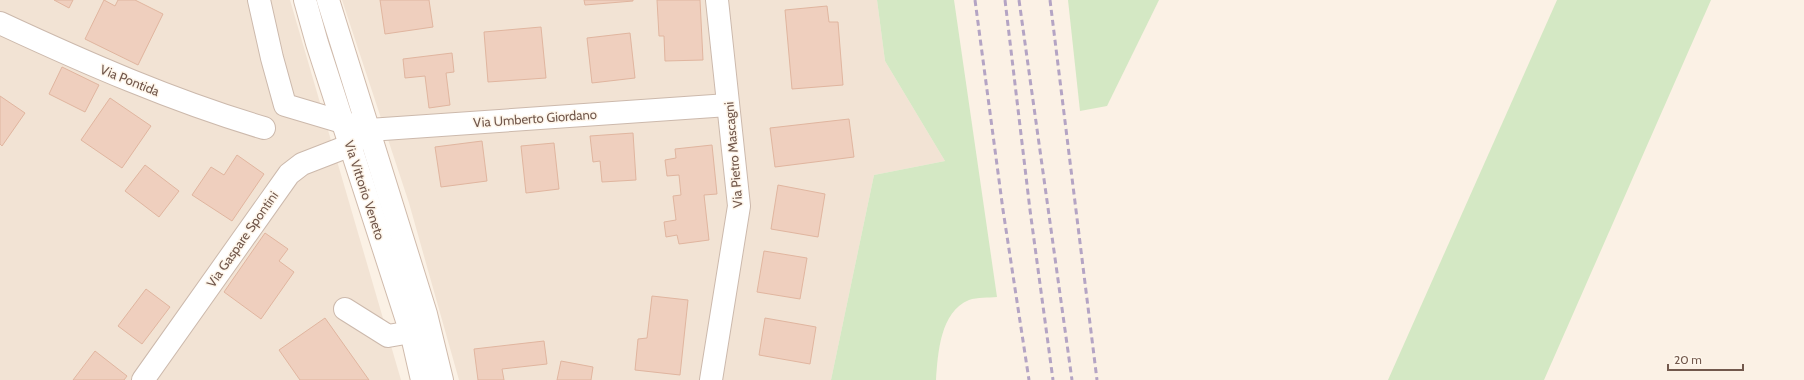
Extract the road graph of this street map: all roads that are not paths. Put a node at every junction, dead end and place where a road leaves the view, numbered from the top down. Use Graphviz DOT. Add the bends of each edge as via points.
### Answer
graph roads {
  1 [pos="260,0"];
  2 [pos="305,0"];
  3 [pos="328,0"];
  4 [pos="717,0"];
  5 [pos="0,23"];
  6 [pos="728,104"];
  7 [pos="343,121"];
  8 [pos="264,128"];
  9 [pos="369,130"];
  10 [pos="351,145"];
  11 [pos="345,309"];
  12 [pos="411,332"];
  13 [pos="143,380"];
  14 [pos="422,380"];
  15 [pos="442,380"];
  16 [pos="712,380"];
  1 -- 7 [label="street, Via Umberto Giordano" via="285,105"];
  2 -- 7 [label="street, Via Vittorio Veneto"];
  3 -- 9 [label="street, Via Vittorio Veneto"];
  4 -- 6 [label="street, Via Pietro Mascagni"];
  5 -- 8 [label="street, Via Pontida" via="121,77"];
  6 -- 9 [label="street, Via Umberto Giordano"];
  6 -- 16 [label="street, Via Pietro Mascagni" via="739,206"];
  7 -- 9 [label="street, Via Umberto Giordano"];
  7 -- 10 [label="street, Via Vittorio Veneto"];
  9 -- 10 [label="street, Via Gaspare Spontini"];
  9 -- 15 [label="street, Via Vittorio Veneto" via="426,314"];
  10 -- 12 [label="street, Via Vittorio Veneto"];
  10 -- 13 [label="street, Via Gaspare Spontini" via="309,161 289,174"];
  11 -- 12 [label="street" via="388,336"];
  12 -- 14 [label="street, Via Vittorio Veneto"];
}
